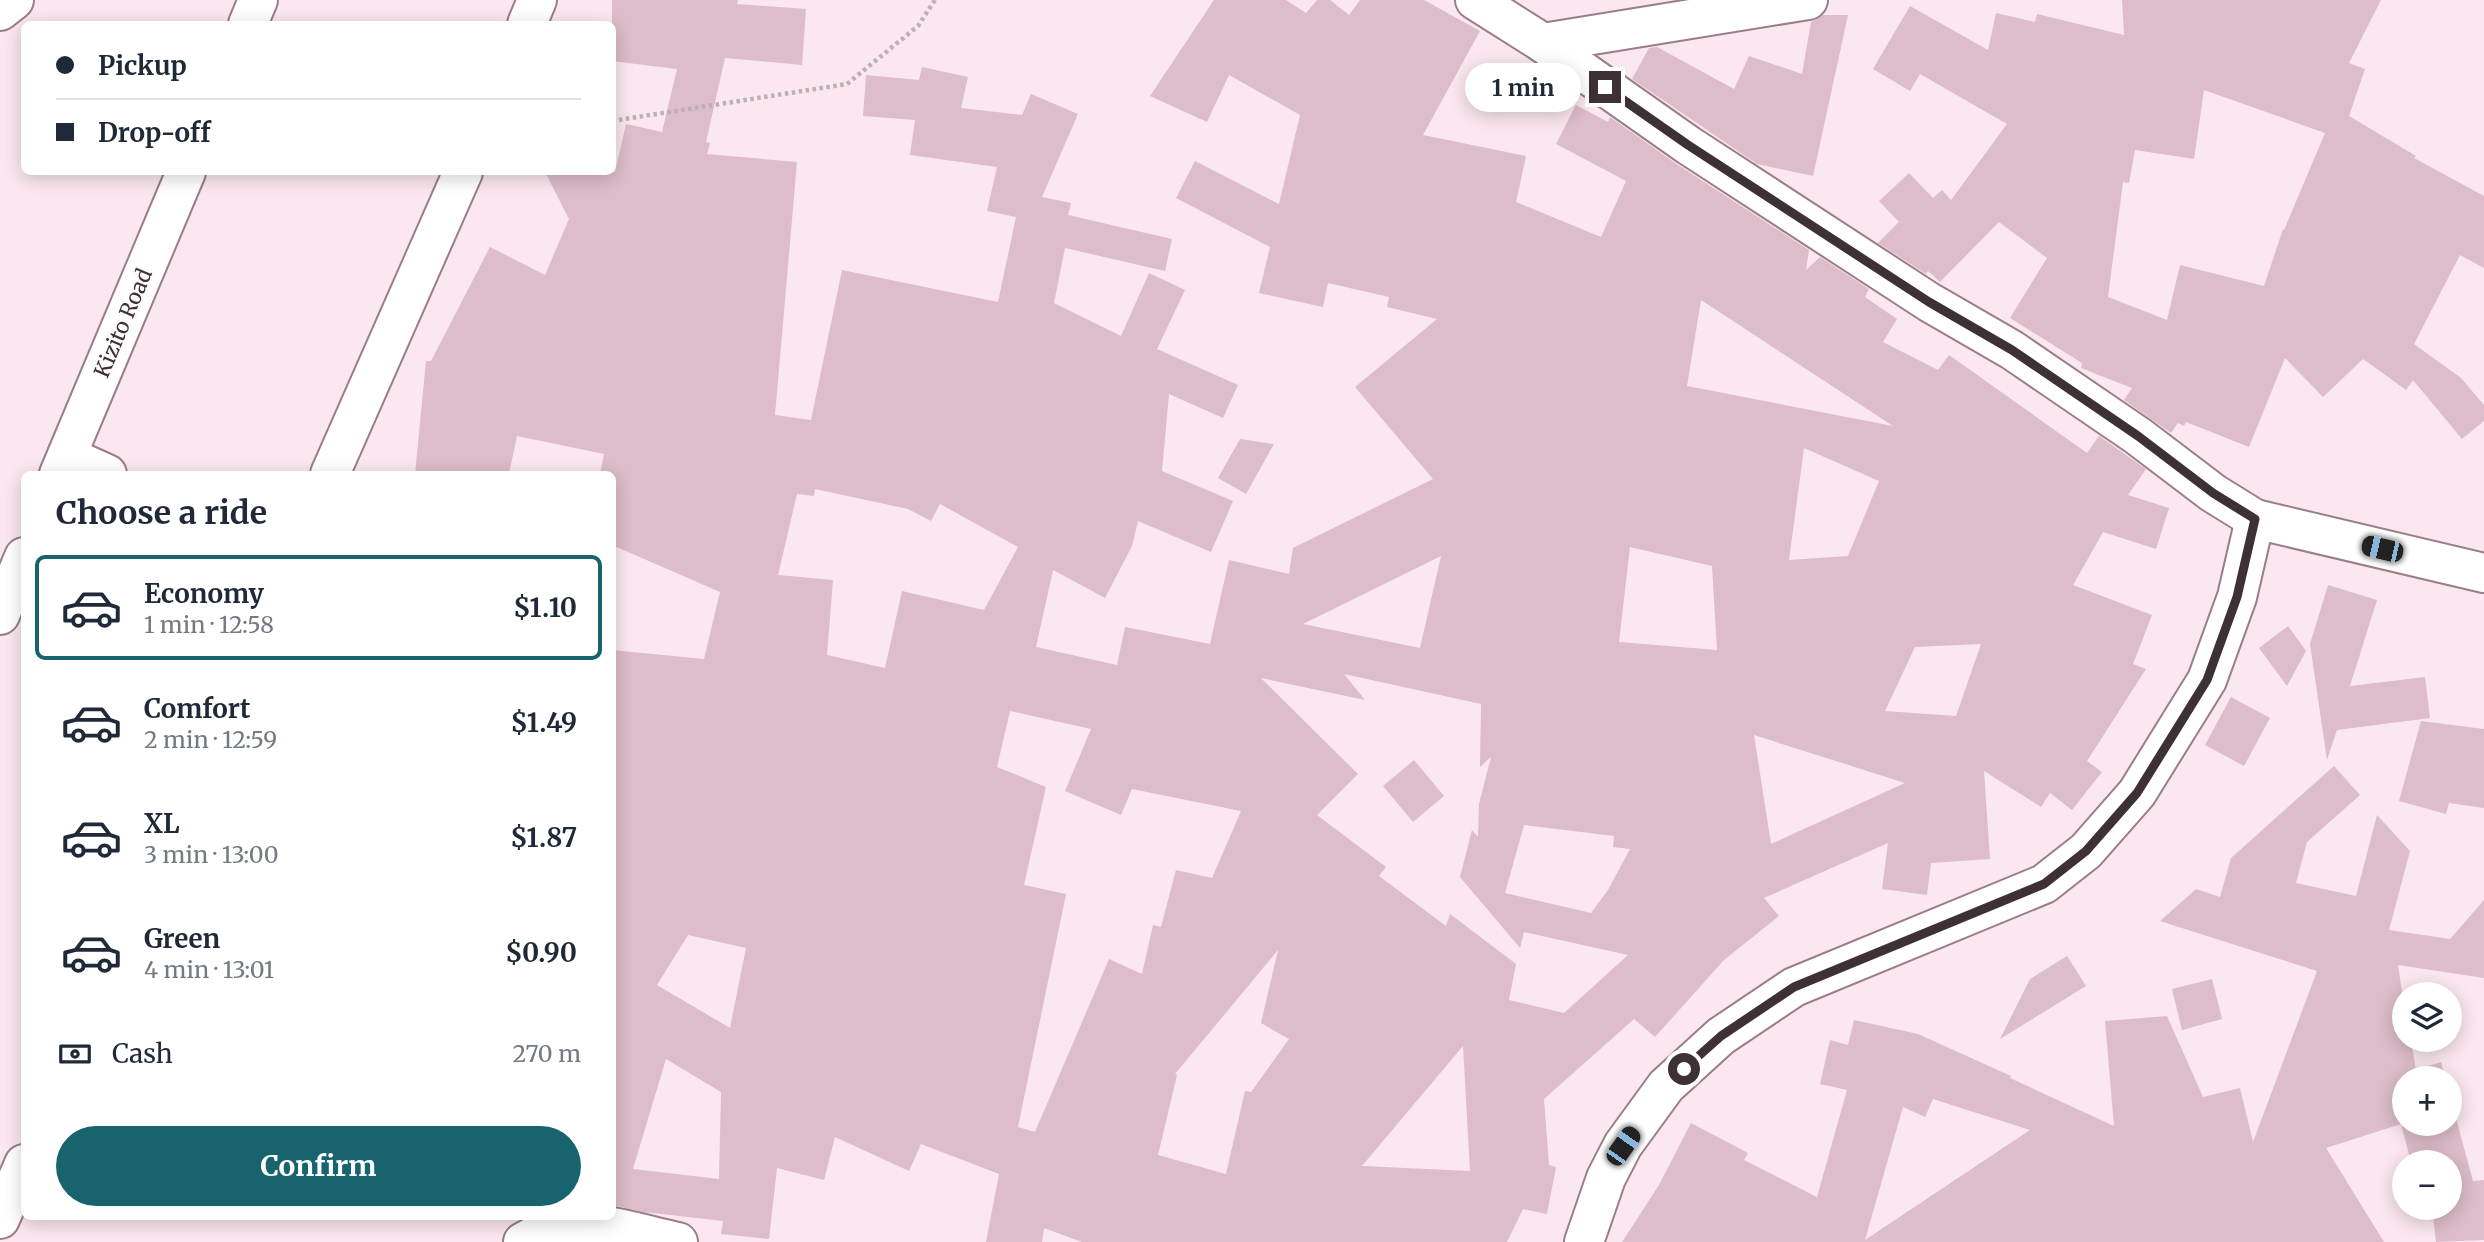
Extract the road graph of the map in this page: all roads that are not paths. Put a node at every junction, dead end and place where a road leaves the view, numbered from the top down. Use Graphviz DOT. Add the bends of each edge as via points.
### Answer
graph roads {
  1 [pos="14,0"];
  2 [pos="258,0"];
  3 [pos="537,0"];
  4 [pos="1475,0"];
  5 [pos="1808,0"];
  6 [pos="0,11"];
  7 [pos="249,21"];
  8 [pos="528,21"];
  9 [pos="1543,43"];
  10 [pos="185,175"];
  11 [pos="462,175"];
  12 [pos="63,465"];
  13 [pos="92,471"];
  14 [pos="331,471"];
  15 [pos="2255,519"];
  16 [pos="21,564"];
  17 [pos="2484,573"];
  18 [pos="0,615"];
  19 [pos="21,1171"];
  20 [pos="0,1219"];
  21 [pos="523,1242"];
  22 [pos="678,1242"];
  23 [pos="1584,1242"];
  1 -- 6 [label="street"];
  2 -- 7 [label="street"];
  3 -- 8 [label="street"];
  4 -- 9 [label="street"];
  5 -- 9 [label="street"];
  9 -- 15 [label="street" via="1688,145 1929,302 2012,350"];
  10 -- 12 [label="street, Kizito Road"];
  11 -- 14 [label="street"];
  12 -- 13 [label="street"];
  15 -- 17 [label="street"];
  15 -- 23 [label="street" via="2237,597 2207,680 2137,793 2086,851 2044,884 1794,987 1721,1036 1666,1086 1623,1146 1606,1178"];
  16 -- 18 [label="street"];
  19 -- 20 [label="street"];
  21 -- 22 [label="street" via="555,1225 602,1227"];
}
